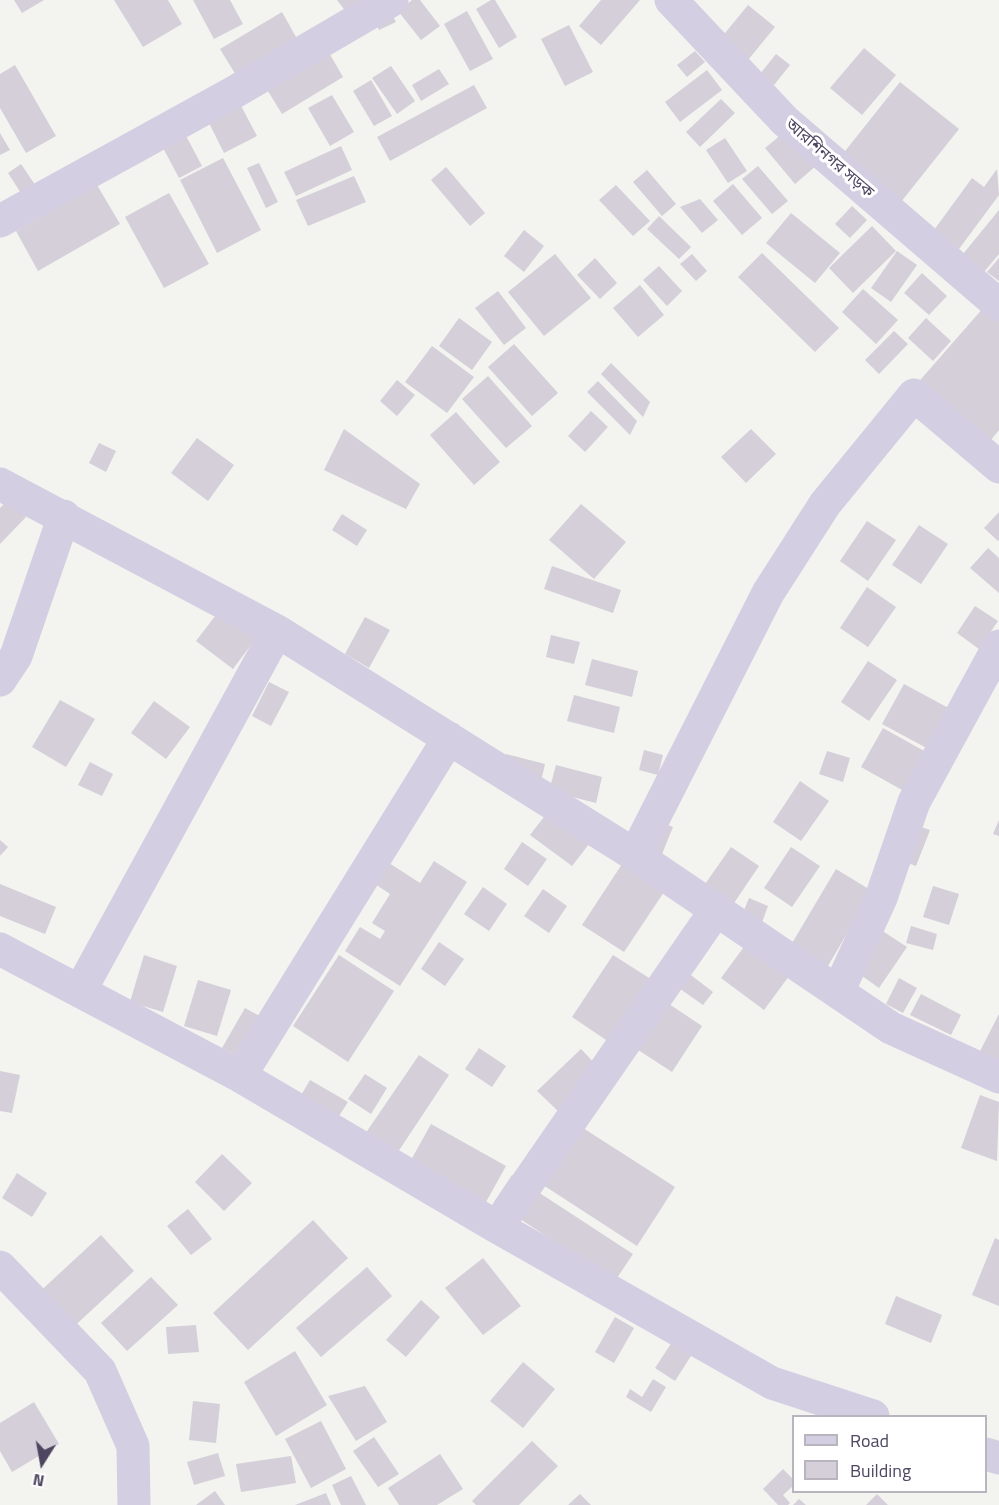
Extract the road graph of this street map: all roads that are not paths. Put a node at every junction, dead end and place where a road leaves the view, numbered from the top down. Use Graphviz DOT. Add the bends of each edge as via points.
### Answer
graph roads {
  1 [pos="392,0"];
  2 [pos="671,0"];
  3 [pos="0,221"];
  4 [pos="999,305"];
  5 [pos="999,467"];
  6 [pos="0,484"];
  7 [pos="64,516"];
  8 [pos="277,632"];
  9 [pos="999,646"];
  10 [pos="0,680"];
  11 [pos="449,738"];
  12 [pos="635,855"];
  13 [pos="716,910"];
  14 [pos="0,949"];
  15 [pos="80,991"];
  16 [pos="838,992"];
  17 [pos="240,1076"];
  18 [pos="999,1077"];
  19 [pos="497,1227"];
  20 [pos="0,1267"];
  21 [pos="870,1415"];
  22 [pos="134,1505"];
  1 -- 3 [label="street"];
  2 -- 4 [label="street, আরশিনগর সড়ক" via="785,121"];
  5 -- 12 [label="street" via="914,395 825,504 768,593"];
  6 -- 7 [label="street"];
  7 -- 8 [label="street"];
  7 -- 10 [label="street" via="16,656"];
  8 -- 11 [label="street"];
  8 -- 15 [label="street"];
  9 -- 16 [label="street" via="914,802 880,898"];
  11 -- 12 [label="street"];
  11 -- 17 [label="street"];
  12 -- 13 [label="street"];
  13 -- 16 [label="street"];
  13 -- 19 [label="street"];
  14 -- 15 [label="street"];
  15 -- 17 [label="street"];
  16 -- 18 [label="street" via="891,1028"];
  17 -- 19 [label="street"];
  19 -- 21 [label="street" via="772,1383"];
  20 -- 22 [label="street" via="100,1371 133,1446"];
}
